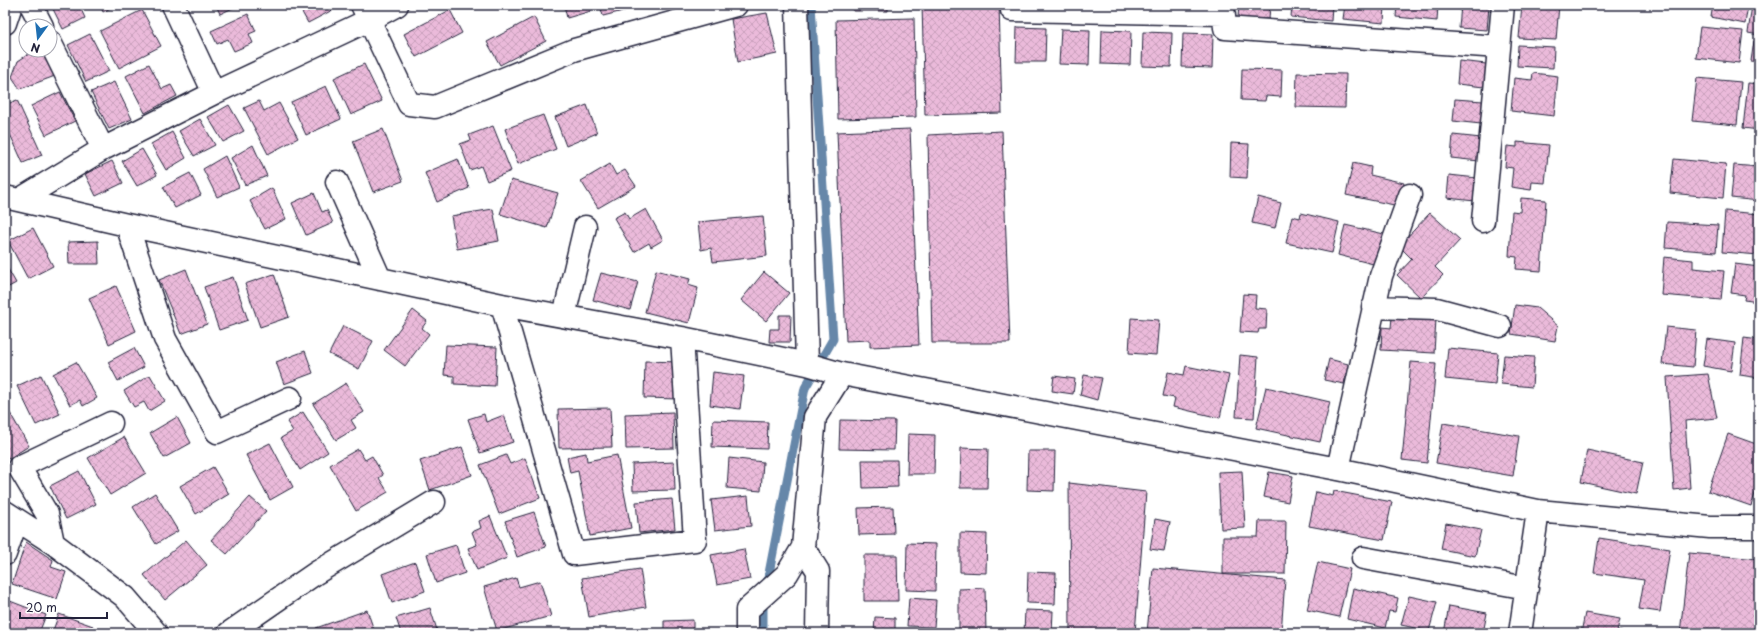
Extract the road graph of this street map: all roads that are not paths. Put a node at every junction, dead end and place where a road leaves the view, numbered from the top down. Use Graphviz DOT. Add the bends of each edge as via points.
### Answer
graph roads {
  1 [pos="11,5"];
  2 [pos="31,5"];
  3 [pos="173,5"];
  4 [pos="397,5"];
  5 [pos="736,5"];
  6 [pos="797,5"];
  7 [pos="1012,5"];
  8 [pos="1503,5"];
  9 [pos="1223,9"];
  10 [pos="366,12"];
  11 [pos="38,18"];
  12 [pos="5,23"];
  13 [pos="1500,47"];
  14 [pos="58,58"];
  15 [pos="214,93"];
  16 [pos="103,149"];
  17 [pos="337,182"];
  18 [pos="1410,195"];
  19 [pos="12,198"];
  20 [pos="1483,221"];
  21 [pos="127,225"];
  22 [pos="585,227"];
  23 [pos="380,279"];
  24 [pos="502,305"];
  25 [pos="1373,307"];
  26 [pos="564,316"];
  27 [pos="1500,326"];
  28 [pos="682,338"];
  29 [pos="807,364"];
  30 [pos="842,374"];
  31 [pos="290,398"];
  32 [pos="111,423"];
  33 [pos="1338,469"];
  34 [pos="434,502"];
  35 [pos="1538,511"];
  36 [pos="11,516"];
  37 [pos="1759,528"];
  38 [pos="53,543"];
  39 [pos="803,547"];
  40 [pos="5,554"];
  41 [pos="1362,558"];
  42 [pos="1527,588"];
  43 [pos="156,633"];
  44 [pos="229,633"];
  45 [pos="747,633"];
  46 [pos="817,633"];
  47 [pos="1520,633"];
  1 -- 12 [label="street"];
  2 -- 11 [label="street"];
  3 -- 15 [label="street"];
  4 -- 10 [label="street"];
  5 -- 10 [label="street" via="574,50 435,107 409,104"];
  6 -- 29 [label="street"];
  7 -- 9 [label="street" via="1012,10"];
  8 -- 13 [label="street"];
  9 -- 13 [label="street" via="1225,28"];
  10 -- 15 [label="street"];
  13 -- 20 [label="street"];
  14 -- 16 [label="street"];
  15 -- 16 [label="street"];
  16 -- 19 [label="street"];
  17 -- 23 [label="street"];
  18 -- 25 [label="street" via="1381,276"];
  19 -- 21 [label="street"];
  21 -- 23 [label="street"];
  21 -- 31 [label="street" via="165,340 217,432"];
  22 -- 26 [label="street"];
  23 -- 24 [label="street"];
  24 -- 26 [label="street"];
  24 -- 28 [label="street" via="574,554 695,540"];
  25 -- 27 [label="street" via="1437,309"];
  25 -- 33 [label="street"];
  26 -- 28 [label="street"];
  28 -- 29 [label="street"];
  29 -- 30 [label="street"];
  30 -- 33 [label="street"];
  30 -- 39 [label="street" via="815,418"];
  32 -- 38 [label="street" via="19,467 47,514"];
  33 -- 35 [label="street"];
  34 -- 44 [label="street" via="316,573"];
  35 -- 37 [label="street" via="1710,527"];
  35 -- 42 [label="street"];
  36 -- 38 [label="street"];
  36 -- 40 [label="street"];
  38 -- 43 [label="street" via="125,597"];
  39 -- 45 [label="street" via="787,574 747,610"];
  39 -- 46 [label="street" via="818,571"];
  41 -- 42 [label="street"];
  42 -- 47 [label="street"];
}
